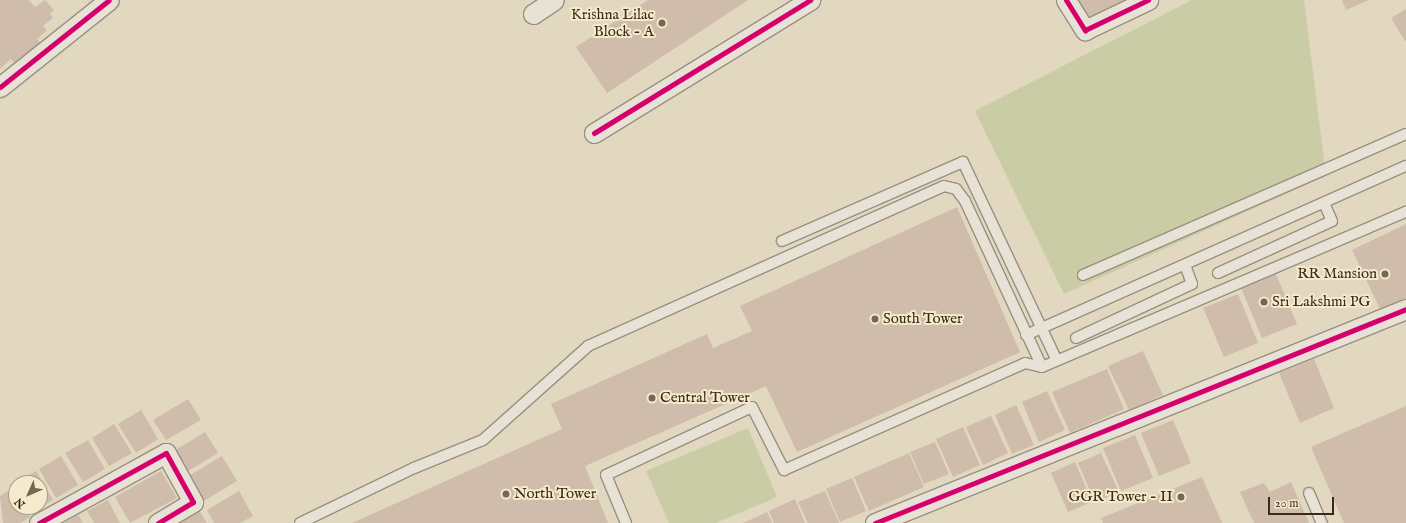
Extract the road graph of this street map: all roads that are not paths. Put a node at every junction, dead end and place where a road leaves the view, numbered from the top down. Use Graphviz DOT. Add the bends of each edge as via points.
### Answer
graph roads {
  1 [pos="109,0"];
  2 [pos="554,0"];
  3 [pos="810,0"];
  4 [pos="1066,0"];
  5 [pos="1148,0"];
  6 [pos="533,14"];
  7 [pos="0,87"];
  8 [pos="594,133"];
  9 [pos="1406,134"];
  10 [pos="1406,166"];
  11 [pos="1324,203"];
  12 [pos="1406,212"];
  13 [pos="782,240"];
  14 [pos="1185,265"];
  15 [pos="1218,273"];
  16 [pos="1083,275"];
  17 [pos="1406,309"];
  18 [pos="1040,329"];
  19 [pos="1026,335"];
  20 [pos="1076,338"];
  21 [pos="1056,359"];
  22 [pos="1042,367"];
  23 [pos="1309,493"];
  24 [pos="39,523"];
  25 [pos="158,523"];
  26 [pos="300,523"];
  27 [pos="626,523"];
  28 [pos="875,523"];
  29 [pos="1322,523"];
  1 -- 7 [label="street"];
  2 -- 6 [label="street"];
  3 -- 8 [label="street"];
  4 -- 5 [label="street" via="1085,30"];
  9 -- 16 [label="lane"];
  10 -- 11 [label="lane"];
  11 -- 14 [label="lane"];
  11 -- 15 [label="lane" via="1332,221"];
  12 -- 21 [label="lane"];
  13 -- 18 [label="lane" via="963,162"];
  14 -- 18 [label="lane"];
  14 -- 20 [label="lane" via="1192,284"];
  17 -- 28 [label="street"];
  18 -- 19 [label="lane"];
  18 -- 21 [label="lane"];
  19 -- 22 [label="lane"];
  19 -- 26 [label="lane" via="965,201 956,189 944,186 588,346 483,440 414,468"];
  21 -- 22 [label="lane"];
  22 -- 27 [label="lane" via="1025,363 784,470 752,407 606,475"];
  23 -- 29 [label="lane"];
  24 -- 25 [label="street" via="166,453 193,502"];
}
